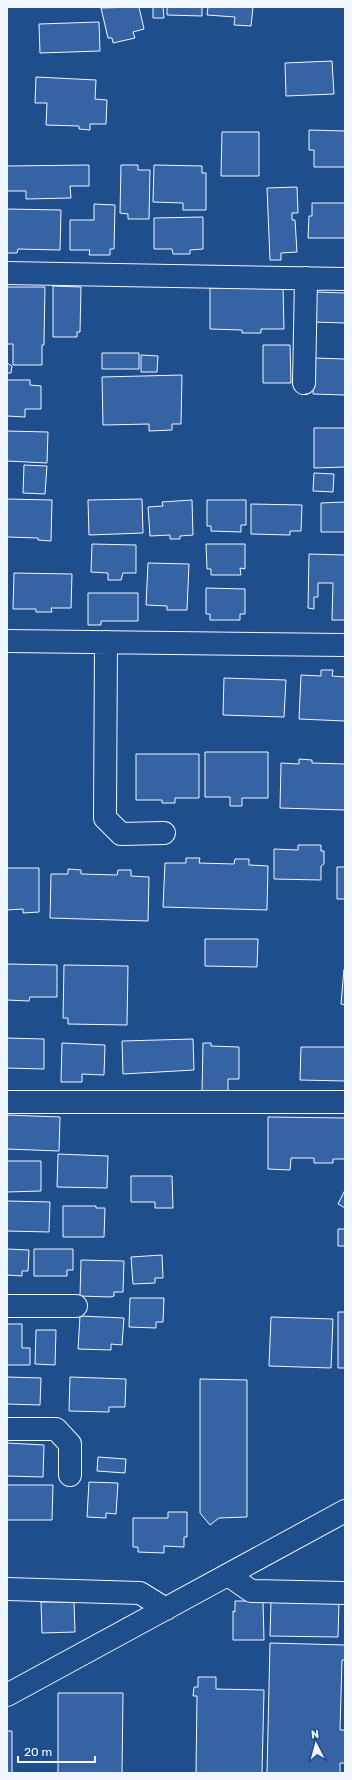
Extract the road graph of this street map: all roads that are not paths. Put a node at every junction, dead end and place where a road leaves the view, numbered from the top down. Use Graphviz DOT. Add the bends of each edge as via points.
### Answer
graph roads {
  1 [pos="7,273"];
  2 [pos="306,278"];
  3 [pos="345,279"];
  4 [pos="304,383"];
  5 [pos="7,641"];
  6 [pos="106,642"];
  7 [pos="345,645"];
  8 [pos="164,833"];
  9 [pos="7,1102"];
  10 [pos="345,1102"];
  11 [pos="7,1306"];
  12 [pos="76,1306"];
  13 [pos="7,1429"];
  14 [pos="70,1475"];
  15 [pos="345,1511"];
  16 [pos="228,1575"];
  17 [pos="7,1589"];
  18 [pos="345,1593"];
  19 [pos="166,1609"];
  20 [pos="7,1695"];
  1 -- 2 [label="street"];
  2 -- 3 [label="street"];
  2 -- 4 [label="street"];
  5 -- 6 [label="street"];
  6 -- 7 [label="street"];
  6 -- 8 [label="street" via="106,818 121,834"];
  9 -- 10 [label="street"];
  11 -- 12 [label="street"];
  13 -- 14 [label="street" via="56,1429 70,1444"];
  15 -- 16 [label="street"];
  16 -- 18 [label="street" via="251,1591"];
  16 -- 19 [label="street"];
  17 -- 19 [label="street" via="140,1593"];
  19 -- 20 [label="street"];
}
